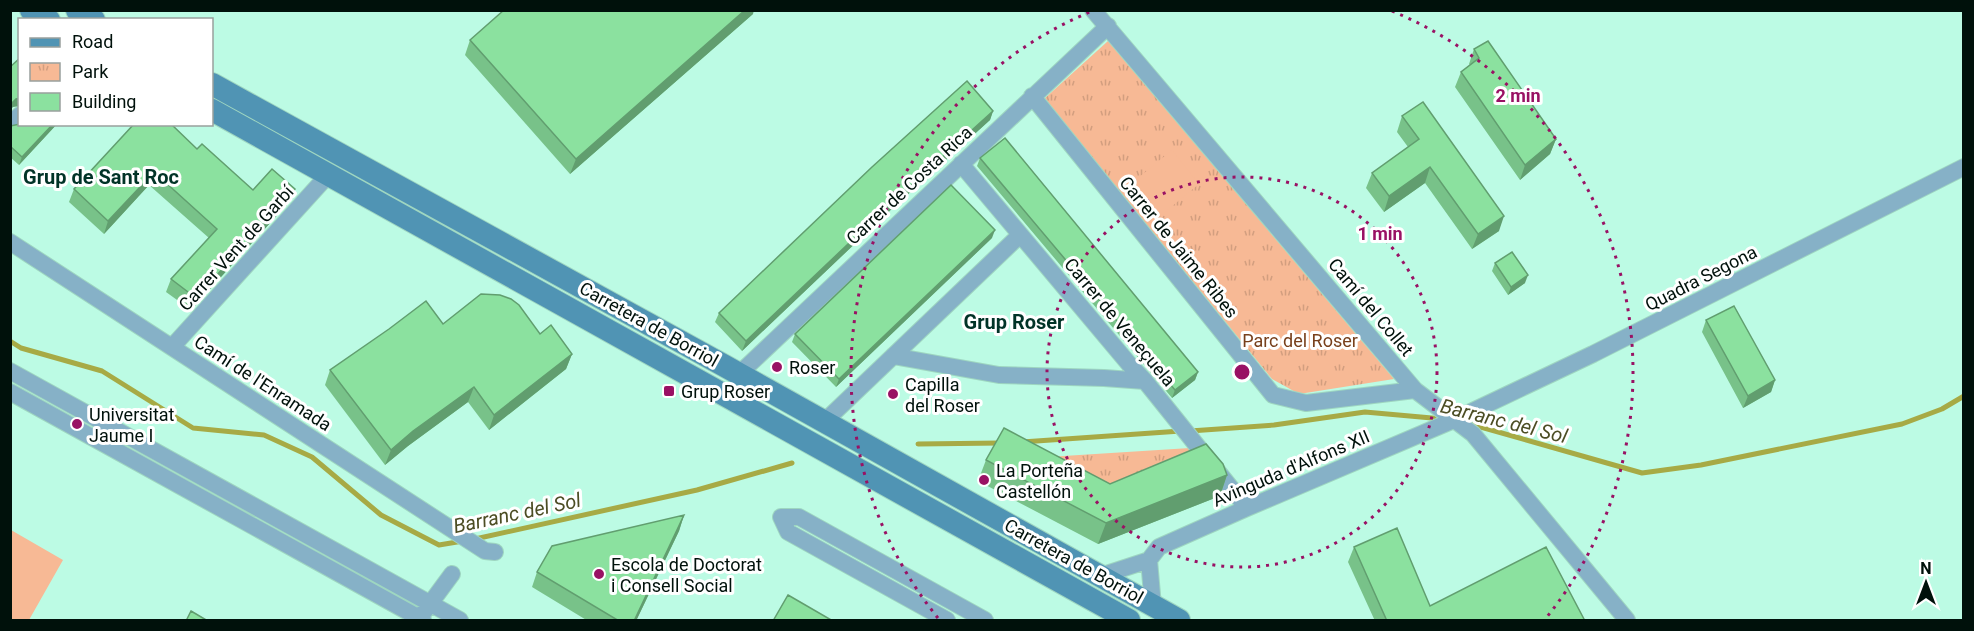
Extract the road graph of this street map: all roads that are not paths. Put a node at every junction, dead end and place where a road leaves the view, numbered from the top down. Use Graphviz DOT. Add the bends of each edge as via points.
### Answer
graph roads {
  1 [pos="30,10"];
  2 [pos="77,10"];
  3 [pos="1093,10"];
  4 [pos="46,18"];
  5 [pos="91,18"];
  6 [pos="1108,26"];
  7 [pos="213,85"];
  8 [pos="1032,96"];
  9 [pos="213,111"];
  10 [pos="961,164"];
  11 [pos="1964,167"];
  12 [pos="329,174"];
  13 [pos="1020,235"];
  14 [pos="10,242"];
  15 [pos="172,347"];
  16 [pos="893,356"];
  17 [pos="1129,364"];
  18 [pos="10,371"];
  19 [pos="739,374"];
  20 [pos="1104,378"];
  21 [pos="1145,381"];
  22 [pos="1415,390"];
  23 [pos="10,392"];
  24 [pos="1454,420"];
  25 [pos="824,422"];
  26 [pos="1247,508"];
  27 [pos="495,552"];
  28 [pos="1149,560"];
  29 [pos="452,574"];
  30 [pos="1100,576"];
  31 [pos="429,603"];
  32 [pos="1153,606"];
  33 [pos="421,620"];
  34 [pos="460,621"];
  35 [pos="947,621"];
  36 [pos="986,621"];
  37 [pos="1129,621"];
  38 [pos="1179,621"];
  39 [pos="1626,621"];
  1 -- 4 [label="main road"];
  2 -- 5 [label="main road"];
  3 -- 6 [label="street, Camí del Collet"];
  6 -- 8 [label="street, Carrer de Costa Rica"];
  6 -- 22 [label="street, Camí del Collet"];
  7 -- 19 [label="main road, Carretera de Borriol"];
  8 -- 10 [label="street, Carrer de Costa Rica"];
  8 -- 22 [label="street, Carrer de Jaime Ribes" via="1273,395 1306,403"];
  9 -- 12 [label="main road, Carretera de Borriol"];
  10 -- 13 [label="street, Carrer de Veneçuela"];
  10 -- 19 [label="street, Carrer de Costa Rica"];
  11 -- 24 [label="street, Quadra Segona"];
  12 -- 15 [label="street, Carrer Vent de Garbí"];
  12 -- 37 [label="main road, Carretera de Borriol"];
  13 -- 16 [label="street"];
  13 -- 17 [label="street, Carrer de Veneçuela"];
  14 -- 15 [label="street, Camí de l'Enramada"];
  15 -- 27 [label="street, Camí de l'Enramada" via="485,551"];
  16 -- 20 [label="street" via="999,375"];
  16 -- 25 [label="street"];
  17 -- 20 [label="street"];
  17 -- 21 [label="street, Carrer de Veneçuela"];
  18 -- 31 [label="street"];
  19 -- 25 [label="main road, Carretera de Borriol"];
  20 -- 21 [label="street"];
  21 -- 26 [label="street, Carrer de Veneçuela"];
  22 -- 24 [label="street, Camí del Collet"];
  23 -- 33 [label="street"];
  24 -- 26 [label="street, Avinguda d'Alfons XII"];
  24 -- 39 [label="street, Camí del Collet" via="1473,434"];
  25 -- 30 [label="main road, Carretera de Borriol"];
  26 -- 28 [label="street, Avinguda d'Alfons XII" via="1160,547"];
  28 -- 30 [label="street, Avinguda d'Alfons XII"];
  28 -- 32 [label="street"];
  29 -- 31 [label="street"];
  30 -- 32 [label="main road, Carretera de Borriol"];
  31 -- 33 [label="street"];
  31 -- 34 [label="street"];
  32 -- 38 [label="main road, Carretera de Borriol"];
  35 -- 36 [label="street" via="788,532 781,517 799,517"];
}
